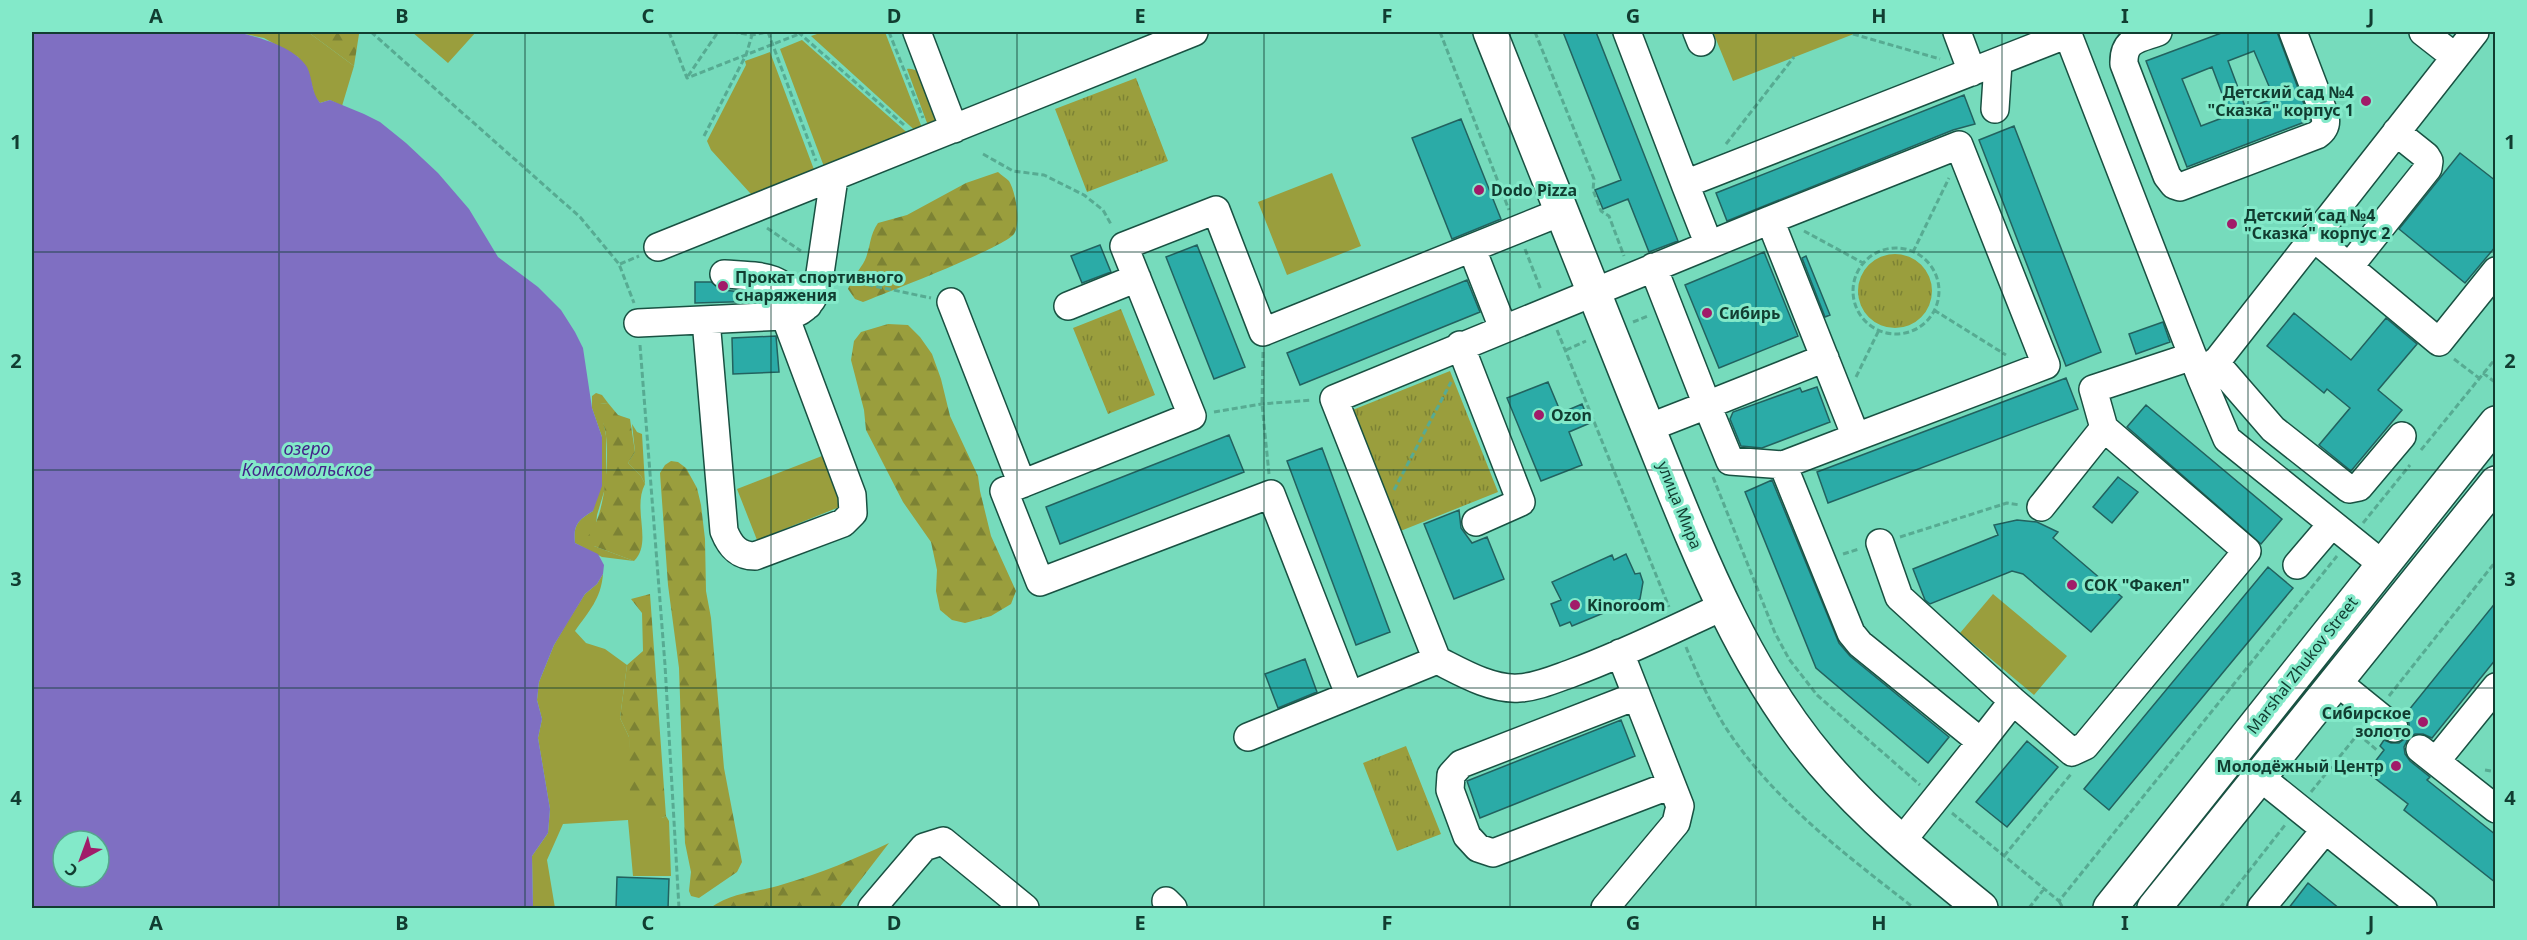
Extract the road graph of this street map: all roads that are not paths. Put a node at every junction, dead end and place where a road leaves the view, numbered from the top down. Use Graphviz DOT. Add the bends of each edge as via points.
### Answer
graph roads {
  1 [pos="917,32"];
  2 [pos="1194,32"];
  3 [pos="1490,32"];
  4 [pos="1627,32"];
  5 [pos="2158,32"];
  6 [pos="2293,32"];
  7 [pos="2423,32"];
  8 [pos="2475,32"];
  9 [pos="2068,33"];
  10 [pos="1964,51"];
  11 [pos="2455,57"];
  12 [pos="1998,63"];
  13 [pos="1995,109"];
  14 [pos="2145,117"];
  15 [pos="954,129"];
  16 [pos="2396,132"];
  17 [pos="2107,133"];
  18 [pos="826,172"];
  19 [pos="1692,181"];
  20 [pos="1562,212"];
  21 [pos="1780,217"];
  22 [pos="2313,237"];
  23 [pos="1709,245"];
  24 [pos="658,247"];
  25 [pos="1472,249"];
  26 [pos="2349,267"];
  27 [pos="1642,271"];
  28 [pos="2496,271"];
  29 [pos="724,274"];
  30 [pos="1137,278"];
  31 [pos="1593,291"];
  32 [pos="951,302"];
  33 [pos="804,303"];
  34 [pos="1068,306"];
  35 [pos="706,320"];
  36 [pos="638,323"];
  37 [pos="1503,328"];
  38 [pos="1460,345"];
  39 [pos="1825,358"];
  40 [pos="2200,361"];
  41 [pos="803,364"];
  42 [pos="1707,405"];
  43 [pos="2496,423"];
  44 [pos="1648,428"];
  45 [pos="2104,428"];
  46 [pos="2402,436"];
  47 [pos="1856,437"];
  48 [pos="1783,465"];
  49 [pos="2496,483"];
  50 [pos="1022,484"];
  51 [pos="2041,507"];
  52 [pos="1476,522"];
  53 [pos="2341,532"];
  54 [pos="1880,543"];
  55 [pos="2382,564"];
  56 [pos="2297,565"];
  57 [pos="1724,606"];
  58 [pos="2342,616"];
  59 [pos="2370,639"];
  60 [pos="1620,653"];
  61 [pos="1437,660"];
  62 [pos="2336,681"];
  63 [pos="2496,687"];
  64 [pos="1349,694"];
  65 [pos="1636,696"];
  66 [pos="2013,701"];
  67 [pos="2385,720"];
  68 [pos="1248,737"];
  69 [pos="1981,742"];
  70 [pos="2260,777"];
  71 [pos="1671,785"];
  72 [pos="2496,809"];
  73 [pos="2325,830"];
  74 [pos="1901,842"];
  75 [pos="872,909"];
  76 [pos="1025,909"];
  77 [pos="1605,909"];
  78 [pos="1981,909"];
  79 [pos="2110,909"];
  80 [pos="2154,909"];
  81 [pos="2261,909"];
  82 [pos="2423,909"];
  1 -- 15 [label="street"];
  2 -- 15 [label="street"];
  3 -- 20 [label="main road, улица Мира"];
  4 -- 19 [label="street"];
  5 -- 14 [label="street" via="2129,44 2124,55"];
  6 -- 14 [label="street" via="2325,116 2324,130 2317,135 2180,187 2170,181"];
  7 -- 11 [label="street"];
  8 -- 11 [label="street"];
  9 -- 12 [label="street"];
  9 -- 17 [label="street"];
  10 -- 12 [label="street"];
  10 -- 19 [label="street"];
  11 -- 16 [label="street"];
  12 -- 13 [label="street"];
  14 -- 17 [label="street"];
  15 -- 18 [label="street"];
  16 -- 22 [label="street"];
  16 -- 26 [label="street" via="2427,156 2428,168"];
  17 -- 40 [label="street"];
  18 -- 24 [label="street"];
  18 -- 33 [label="street"];
  19 -- 23 [label="street"];
  20 -- 25 [label="street"];
  20 -- 31 [label="main road, улица Мира"];
  21 -- 23 [label="street"];
  21 -- 39 [label="street"];
  21 -- 47 [label="street" via="1959,146 2046,365"];
  22 -- 26 [label="street"];
  22 -- 40 [label="street" via="2243,326"];
  23 -- 27 [label="street"];
  25 -- 30 [label="street" via="1263,332 1216,210 1124,246"];
  25 -- 37 [label="street"];
  26 -- 28 [label="street" via="2439,342"];
  27 -- 31 [label="street"];
  27 -- 42 [label="street"];
  29 -- 33 [label="street" via="779,281"];
  30 -- 34 [label="street"];
  30 -- 50 [label="street" via="1192,416"];
  31 -- 37 [label="street"];
  31 -- 44 [label="main road, улица Мира"];
  32 -- 50 [label="street"];
  33 -- 35 [label="street"];
  33 -- 41 [label="street"];
  33 -- 41 [label="street"];
  35 -- 36 [label="street"];
  35 -- 41 [label="street" via="724,531 732,547 746,556 762,554 843,523 853,513 852,495"];
  37 -- 38 [label="street"];
  38 -- 52 [label="street" via="1521,502"];
  38 -- 61 [label="street" via="1334,399"];
  39 -- 42 [label="street"];
  39 -- 47 [label="street"];
  40 -- 45 [label="street" via="2093,389"];
  40 -- 46 [label="street" via="2273,429 2349,489 2359,487"];
  40 -- 53 [label="street" via="2228,439"];
  42 -- 44 [label="street"];
  42 -- 48 [label="street" via="1730,461"];
  43 -- 55 [label="main road, Marshal Zhukov Street"];
  44 -- 57 [label="main road, улица Мира"];
  45 -- 51 [label="street"];
  45 -- 66 [label="street" via="2247,551 2085,746 2072,752"];
  47 -- 48 [label="street"];
  48 -- 69 [label="street" via="1851,633"];
  49 -- 59 [label="main road"];
  50 -- 64 [label="street" via="1004,491 1040,582 1271,494"];
  53 -- 55 [label="street"];
  53 -- 56 [label="street"];
  54 -- 66 [label="street" via="1899,597"];
  55 -- 58 [label="main road, Marshal Zhukov Street"];
  57 -- 60 [label="street"];
  57 -- 74 [label="main road, улица Мира" via="1760,673 1822,762"];
  58 -- 59 [label="main road"];
  58 -- 79 [label="main road, Marshal Zhukov Street"];
  59 -- 62 [label="main road"];
  60 -- 61 [label="street" via="1541,684 1518,688 1472,677"];
  60 -- 65 [label="street"];
  61 -- 64 [label="street"];
  62 -- 67 [label="street"];
  62 -- 70 [label="main road"];
  63 -- 72 [label="street" via="2428,755"];
  64 -- 68 [label="street"];
  65 -- 71 [label="street"];
  65 -- 71 [label="street" via="1461,764 1451,775 1450,790 1467,837 1478,848 1493,853"];
  66 -- 69 [label="street"];
  69 -- 74 [label="street"];
  70 -- 73 [label="street"];
  70 -- 80 [label="main road"];
  71 -- 77 [label="street" via="1680,806 1676,823"];
  73 -- 81 [label="street"];
  73 -- 82 [label="street"];
  74 -- 78 [label="main road, улица Мира"];
  75 -- 76 [label="street" via="924,847 943,841"];
}
